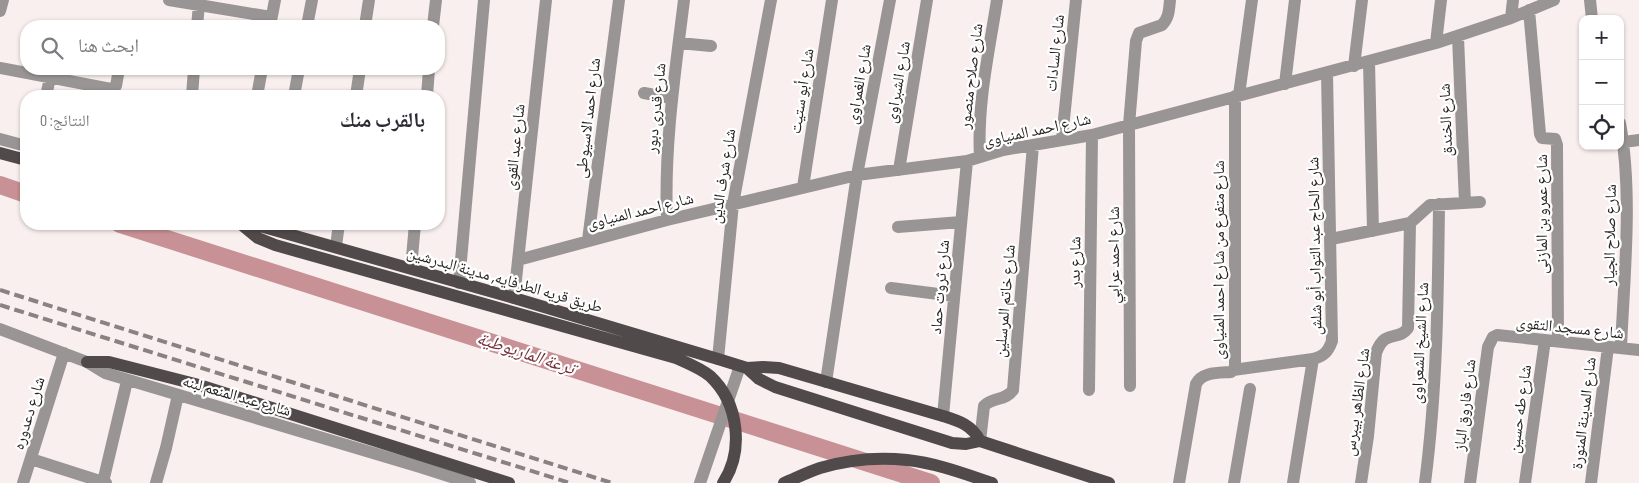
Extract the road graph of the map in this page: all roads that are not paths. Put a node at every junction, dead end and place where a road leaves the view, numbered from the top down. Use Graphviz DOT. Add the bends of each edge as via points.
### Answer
graph roads {
  1 [pos="4,0"];
  2 [pos="169,0"];
  3 [pos="275,0"];
  4 [pos="312,0"];
  5 [pos="369,0"];
  6 [pos="436,0"];
  7 [pos="484,0"];
  8 [pos="546,0"];
  9 [pos="619,0"];
  10 [pos="684,0"];
  11 [pos="771,0"];
  12 [pos="832,0"];
  13 [pos="890,0"];
  14 [pos="927,0"];
  15 [pos="997,0"];
  16 [pos="1076,0"];
  17 [pos="1170,0"];
  18 [pos="1252,0"];
  19 [pos="1295,0"];
  20 [pos="1362,0"];
  21 [pos="1441,0"];
  22 [pos="1513,0"];
  23 [pos="1554,0"];
  24 [pos="1590,0"];
  25 [pos="199,5"];
  26 [pos="1529,10"];
  27 [pos="0,11"];
  28 [pos="1592,15"];
  29 [pos="1511,18"];
  30 [pos="198,20"];
  31 [pos="263,20"];
  32 [pos="271,20"];
  33 [pos="308,20"];
  34 [pos="366,20"];
  35 [pos="434,20"];
  36 [pos="1458,37"];
  37 [pos="679,43"];
  38 [pos="1436,43"];
  39 [pos="711,46"];
  40 [pos="1370,62"];
  41 [pos="1354,66"];
  42 [pos="0,68"];
  43 [pos="20,72"];
  44 [pos="1327,73"];
  45 [pos="35,75"];
  46 [pos="118,75"];
  47 [pos="194,75"];
  48 [pos="261,75"];
  49 [pos="298,75"];
  50 [pos="359,75"];
  51 [pos="429,75"];
  52 [pos="50,78"];
  53 [pos="1285,84"];
  54 [pos="47,90"];
  55 [pos="192,90"];
  56 [pos="258,90"];
  57 [pos="295,90"];
  58 [pos="357,90"];
  59 [pos="428,90"];
  60 [pos="644,93"];
  61 [pos="1237,96"];
  62 [pos="671,98"];
  63 [pos="1129,125"];
  64 [pos="1092,134"];
  65 [pos="0,139"];
  66 [pos="1062,140"];
  67 [pos="1639,140"];
  68 [pos="1624,142"];
  69 [pos="20,144"];
  70 [pos="1033,145"];
  71 [pos="0,153"];
  72 [pos="980,157"];
  73 [pos="20,158"];
  74 [pos="966,161"];
  75 [pos="899,170"];
  76 [pos="857,175"];
  77 [pos="803,187"];
  78 [pos="1480,202"];
  79 [pos="1465,203"];
  80 [pos="732,204"];
  81 [pos="1438,204"];
  82 [pos="667,220"];
  83 [pos="961,222"];
  84 [pos="1410,223"];
  85 [pos="898,227"];
  86 [pos="248,230"];
  87 [pos="283,230"];
  88 [pos="338,230"];
  89 [pos="414,230"];
  90 [pos="1373,231"];
  91 [pos="1331,239"];
  92 [pos="588,240"];
  93 [pos="336,246"];
  94 [pos="518,260"];
  95 [pos="411,268"];
  96 [pos="459,283"];
  97 [pos="891,288"];
  98 [pos="954,296"];
  99 [pos="514,298"];
  100 [pos="0,329"];
  101 [pos="1497,335"];
  102 [pos="1545,340"];
  103 [pos="1558,341"];
  104 [pos="1608,347"];
  105 [pos="1621,348"];
  106 [pos="1639,350"];
  107 [pos="64,353"];
  108 [pos="718,359"];
  109 [pos="1313,359"];
  110 [pos="87,362"];
  111 [pos="743,367"];
  112 [pos="1234,370"];
  113 [pos="127,380"];
  114 [pos="826,382"];
  115 [pos="1130,386"];
  116 [pos="1250,389"];
  117 [pos="1089,390"];
  118 [pos="178,395"];
  119 [pos="943,416"];
  120 [pos="980,441"];
  121 [pos="31,459"];
  122 [pos="702,480"];
  123 [pos="23,483"];
  124 [pos="105,483"];
  125 [pos="156,483"];
  126 [pos="470,483"];
  127 [pos="509,483"];
  128 [pos="723,483"];
  129 [pos="784,483"];
  130 [pos="992,483"];
  131 [pos="1109,483"];
  132 [pos="1179,483"];
  133 [pos="1234,483"];
  134 [pos="1292,483"];
  135 [pos="1361,483"];
  136 [pos="1425,483"];
  137 [pos="1470,483"];
  138 [pos="1526,483"];
  139 [pos="1591,483"];
  1 -- 27 [label="street"];
  2 -- 25 [label="street"];
  3 -- 32 [label="street"];
  4 -- 33 [label="street"];
  5 -- 34 [label="street"];
  6 -- 35 [label="street"];
  7 -- 96 [label="street"];
  8 -- 94 [label="street, شارع عبد القوى"];
  9 -- 92 [label="street, شارع احمد الاسيوطى"];
  10 -- 37 [label="street, شارع قدرى دبور"];
  11 -- 80 [label="street, شارع شرف الدين"];
  12 -- 77 [label="street, شارع أبو ستيت"];
  13 -- 76 [label="street, شارع الغمراوى"];
  14 -- 75 [label="street, شارع الشبراوى"];
  15 -- 72 [label="street, شارع صلاح منصور" via="980,107"];
  16 -- 66 [label="street, شارع السادات"];
  17 -- 63 [label="street, شارع احمد عرابي" via="1165,22 1136,37"];
  18 -- 61 [label="street, شارع متفرع من شارع احمد المنياوى"];
  19 -- 53 [label="street"];
  20 -- 41 [label="street"];
  21 -- 38 [label="street"];
  22 -- 29 [label="street"];
  23 -- 26 [label="street, شارع احمد المنياوى"];
  24 -- 28 [label="street"];
  25 -- 30 [label="street"];
  25 -- 31 [label="street"];
  26 -- 29 [label="street, شارع احمد المنياوى"];
  26 -- 103 [label="street, شارع عمرو بن المازنى" via="1540,134 1542,138 1555,140 1557,145"];
  29 -- 36 [label="street, شارع احمد المنياوى"];
  36 -- 38 [label="street, شارع احمد المنياوى"];
  36 -- 79 [label="street, شارع الخندق"];
  37 -- 39 [label="street"];
  37 -- 62 [label="street, شارع قدرى دبور"];
  38 -- 40 [label="street, شارع احمد المنياوى"];
  40 -- 41 [label="street, شارع احمد المنياوى"];
  40 -- 90 [label="street"];
  41 -- 44 [label="street, شارع احمد المنياوى"];
  42 -- 43 [label="street"];
  44 -- 53 [label="street, شارع احمد المنياوى"];
  44 -- 91 [label="street, شارع الحاج عبد التواب أبو شلش"];
  45 -- 52 [label="street"];
  46 -- 52 [label="street" via="116,86 111,89"];
  47 -- 55 [label="street"];
  48 -- 56 [label="street"];
  49 -- 57 [label="street"];
  50 -- 58 [label="street"];
  51 -- 59 [label="street"];
  52 -- 54 [label="street"];
  53 -- 61 [label="street, شارع احمد المنياوى"];
  60 -- 62 [label="street"];
  61 -- 63 [label="street, شارع احمد المنياوى"];
  61 -- 112 [label="street, شارع متفرع من شارع احمد المنياوى"];
  62 -- 82 [label="street, شارع قدرى دبور" via="666,166"];
  63 -- 64 [label="street, شارع احمد المنياوى"];
  63 -- 115 [label="street, شارع احمد عرابي"];
  64 -- 66 [label="street, شارع احمد المنياوى"];
  64 -- 117 [label="street, شارع بدر"];
  65 -- 69 [label="street"];
  66 -- 70 [label="street, شارع احمد المنياوى"];
  67 -- 68 [label="street"];
  68 -- 105 [label="street, شارع صلاح الجيار" via="1627,197"];
  70 -- 72 [label="street, شارع احمد المنياوى"];
  70 -- 120 [label="street, شارع خاتم المرسلين" via="1013,390 984,406"];
  71 -- 73 [label="main road"];
  72 -- 74 [label="street, شارع احمد المنياوى"];
  74 -- 75 [label="street, شارع احمد المنياوى"];
  74 -- 83 [label="street, شارع ثروت حماد"];
  75 -- 76 [label="street, شارع احمد المنياوى"];
  76 -- 77 [label="street, شارع احمد المنياوى"];
  76 -- 114 [label="street, شارع الغمراوى"];
  77 -- 80 [label="street, شارع احمد المنياوى"];
  78 -- 79 [label="street"];
  79 -- 81 [label="street"];
  80 -- 82 [label="street, شارع احمد المنياوى"];
  80 -- 108 [label="street, شارع شرف الدين"];
  81 -- 84 [label="street" via="1430,205"];
  81 -- 136 [label="street, شارع الشيخ الشعراوى" via="1436,356"];
  82 -- 92 [label="street, شارع احمد المنياوى"];
  83 -- 85 [label="street"];
  83 -- 98 [label="street, شارع ثروت حماد"];
  84 -- 90 [label="street"];
  84 -- 135 [label="street, شارع الظاهر بيبرس" via="1408,328 1381,341 1376,353"];
  86 -- 128 [label="main road" via="267,242 676,358 696,367 710,376 722,390 736,426 732,464"];
  87 -- 93 [label="main road, طريق قريه الطرفايه, مدينة البدرشين"];
  88 -- 93 [label="street"];
  89 -- 95 [label="street"];
  90 -- 91 [label="street"];
  91 -- 109 [label="street, شارع الحاج عبد التواب أبو شلش" via="1332,341 1322,356"];
  92 -- 94 [label="street, شارع احمد المنياوى"];
  93 -- 95 [label="main road, طريق قريه الطرفايه, مدينة البدرشين"];
  94 -- 99 [label="street, شارع عبد القوى"];
  95 -- 96 [label="main road, طريق قريه الطرفايه, مدينة البدرشين"];
  96 -- 99 [label="main road, طريق قريه الطرفايه, مدينة البدرشين"];
  97 -- 98 [label="street"];
  98 -- 119 [label="street, شارع ثروت حماد"];
  99 -- 108 [label="main road, طريق قريه الطرفايه, مدينة البدرشين"];
  100 -- 107 [label="street, شارع عبد المنعم لبنه"];
  101 -- 102 [label="street, شارع مسجد التقوى"];
  101 -- 137 [label="street, شارع فاروق الباز" via="1488,347"];
  102 -- 103 [label="street, شارع مسجد التقوى"];
  102 -- 138 [label="street, شارع طه حسين"];
  103 -- 104 [label="street, شارع مسجد التقوى"];
  104 -- 105 [label="street, شارع مسجد التقوى"];
  104 -- 139 [label="street, شارع المدينة المنورة"];
  105 -- 106 [label="street, شارع مسجد التقوى"];
  107 -- 110 [label="street, شارع عبد المنعم لبنه"];
  107 -- 121 [label="street, شارع دعدوره"];
  108 -- 111 [label="main road, طريق قريه الطرفايه, مدينة البدرشين"];
  109 -- 112 [label="street, شارع الحاج عبد التواب أبو شلش"];
  109 -- 134 [label="street"];
  110 -- 113 [label="street, شارع عبد المنعم لبنه" via="105,373"];
  110 -- 127 [label="main road" via="109,362 199,385"];
  111 -- 114 [label="main road, طريق قريه الطرفايه, مدينة البدرشين" via="779,368"];
  111 -- 120 [label="main road, طريق قريه الطرفايه, مدينة البدرشين" via="775,387 934,437 959,444"];
  111 -- 122 [label="street"];
  112 -- 132 [label="street, شارع متفرع من شارع احمد المنياوى" via="1204,375 1197,380"];
  113 -- 118 [label="street, شارع عبد المنعم لبنه"];
  113 -- 124 [label="street"];
  114 -- 119 [label="main road, طريق قريه الطرفايه, مدينة البدرشين"];
  116 -- 133 [label="street"];
  118 -- 125 [label="street"];
  118 -- 126 [label="street, شارع عبد المنعم لبنه"];
  119 -- 120 [label="main road, طريق قريه الطرفايه, مدينة البدرشين" via="966,425"];
  120 -- 131 [label="main road, طريق قريه الطرفايه, مدينة البدرشين"];
  121 -- 123 [label="street, شارع دعدوره"];
  121 -- 124 [label="street"];
  129 -- 130 [label="main road" via="819,468 873,460 907,460"];
}
